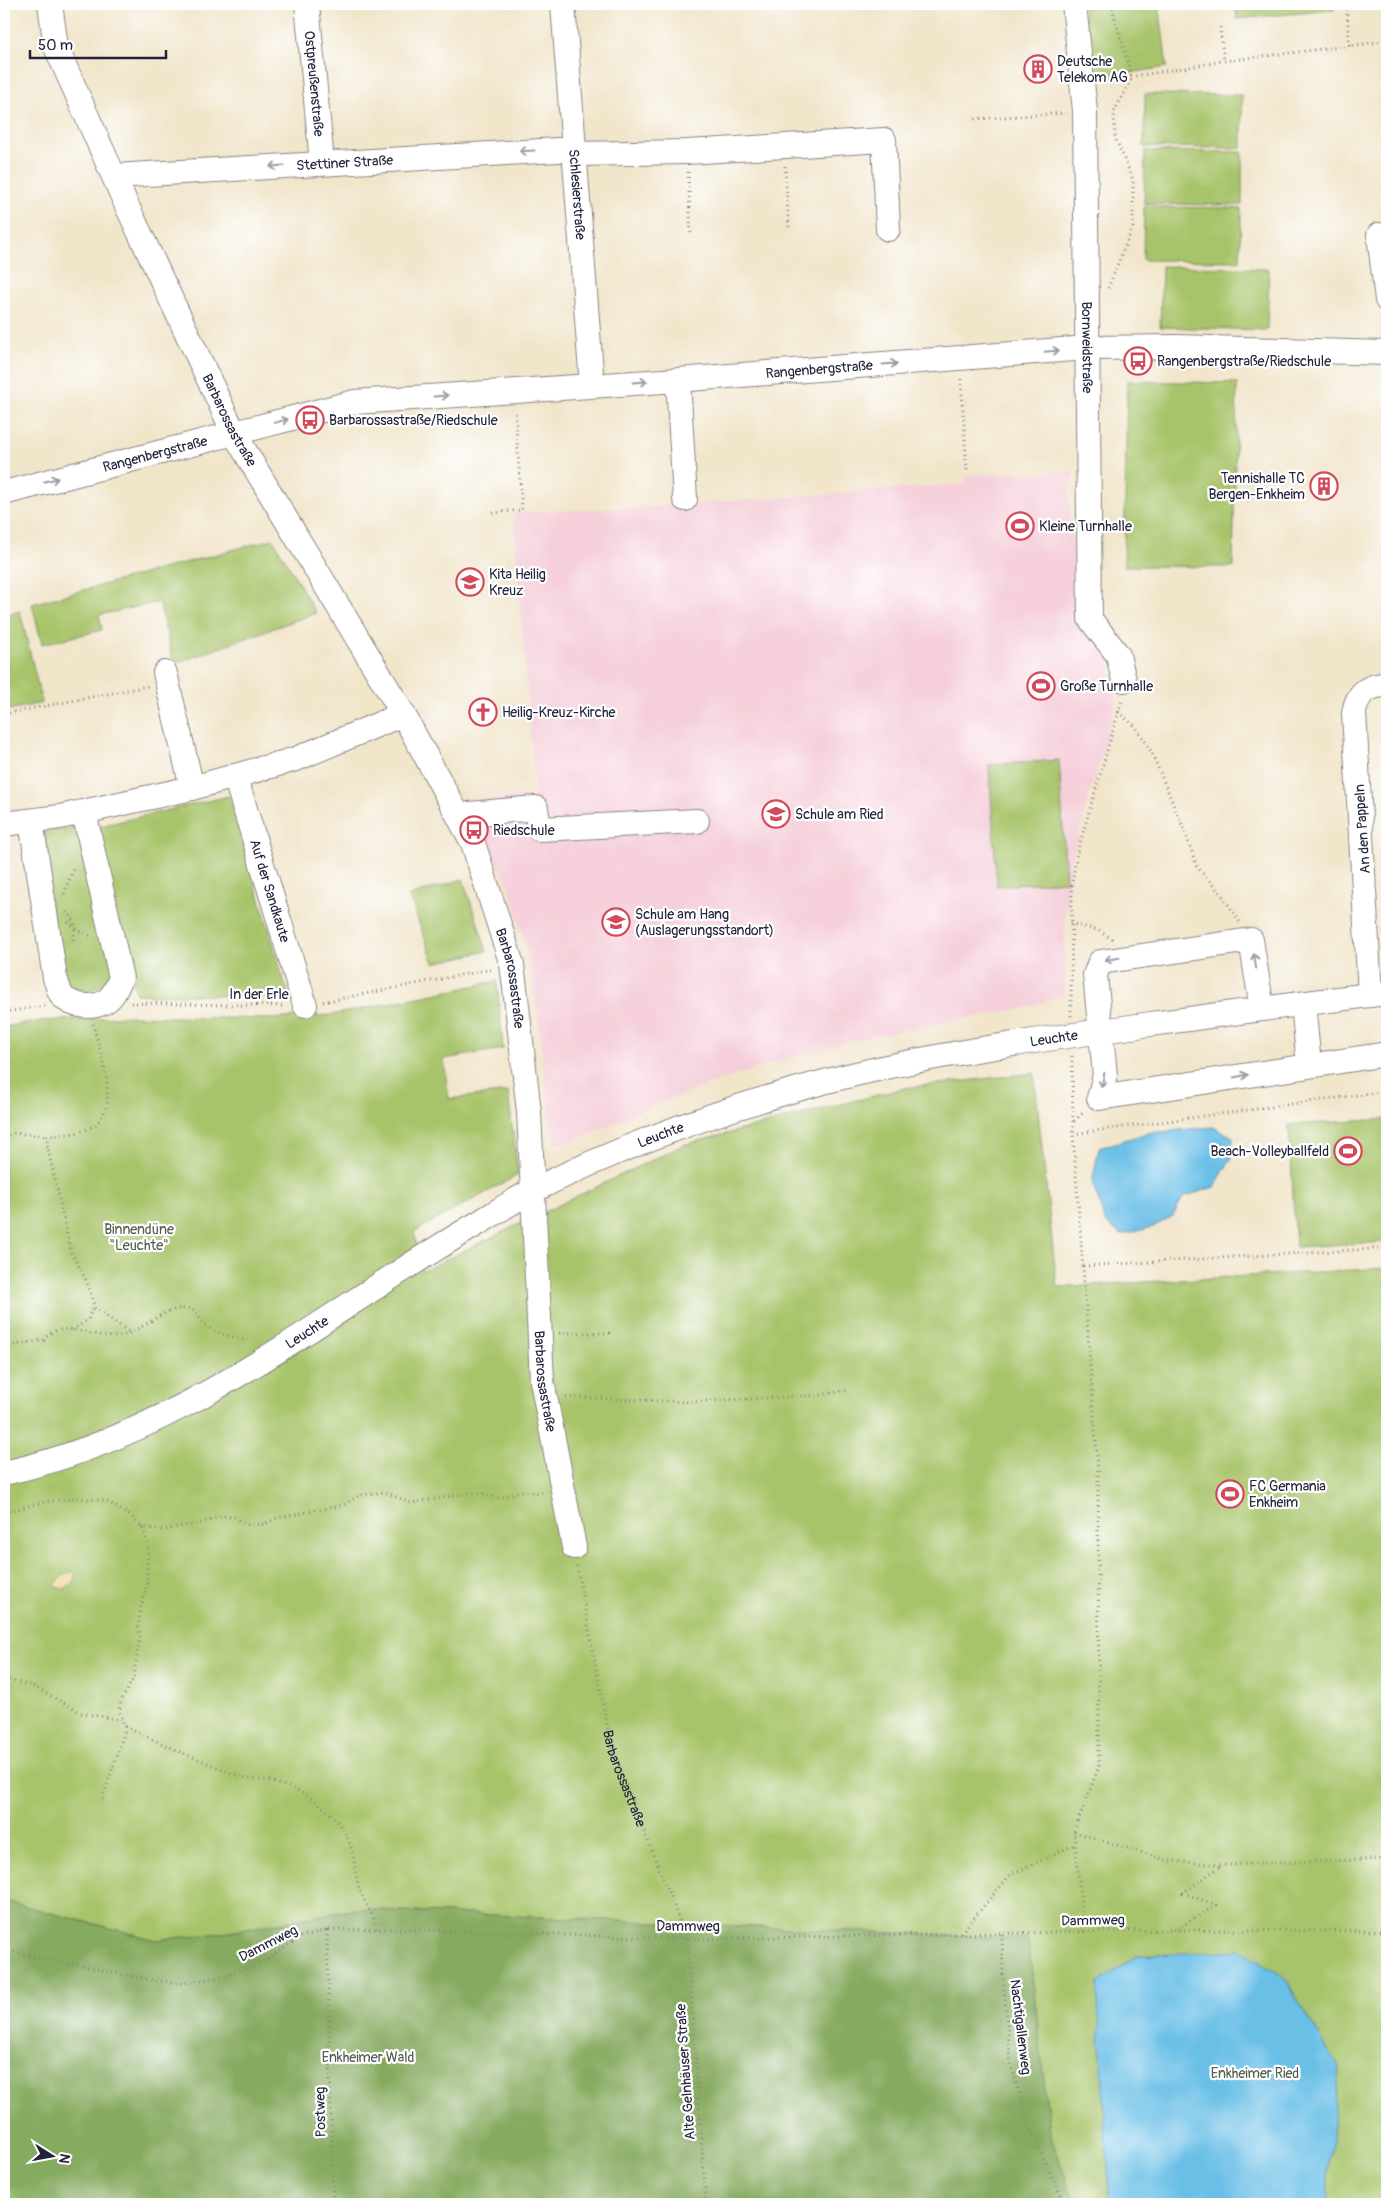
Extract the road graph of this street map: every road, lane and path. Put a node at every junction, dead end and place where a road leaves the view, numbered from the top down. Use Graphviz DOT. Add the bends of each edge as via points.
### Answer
graph roads {
  1 [pos="50,4"];
  2 [pos="307,4"];
  3 [pos="563,4"];
  4 [pos="1074,4"];
  5 [pos="1111,4"];
  6 [pos="1346,4"];
  7 [pos="1220,27"];
  8 [pos="1387,41"];
  9 [pos="1350,47"];
  10 [pos="1224,61"];
  11 [pos="1132,78"];
  12 [pos="1082,86"];
  13 [pos="1085,111"];
  14 [pos="976,119"];
  15 [pos="784,145"];
  16 [pos="576,151"];
  17 [pos="687,152"];
  18 [pos="322,163"];
  19 [pos="114,176"];
  20 [pos="888,229"];
  21 [pos="789,230"];
  22 [pos="1380,235"];
  23 [pos="691,236"];
  24 [pos="1107,292"];
  25 [pos="1387,300"];
  26 [pos="1087,348"];
  27 [pos="1387,353"];
  28 [pos="960,359"];
  29 [pos="678,380"];
  30 [pos="592,386"];
  31 [pos="513,391"];
  32 [pos="234,433"];
  33 [pos="967,470"];
  34 [pos="4,493"];
  35 [pos="686,499"];
  36 [pos="493,513"];
  37 [pos="166,678"];
  38 [pos="1124,680"];
  39 [pos="1387,685"];
  40 [pos="1118,712"];
  41 [pos="4,714"];
  42 [pos="402,714"];
  43 [pos="234,776"];
  44 [pos="192,788"];
  45 [pos="84,812"];
  46 [pos="458,815"];
  47 [pos="31,821"];
  48 [pos="697,821"];
  49 [pos="4,824"];
  50 [pos="75,862"];
  51 [pos="62,897"];
  52 [pos="63,907"];
  53 [pos="1070,923"];
  54 [pos="46,925"];
  55 [pos="76,928"];
  56 [pos="109,929"];
  57 [pos="1244,941"];
  58 [pos="71,947"];
  59 [pos="1130,957"];
  60 [pos="512,965"];
  61 [pos="1379,994"];
  62 [pos="126,1003"];
  63 [pos="1303,1004"];
  64 [pos="305,1005"];
  65 [pos="53,1006"];
  66 [pos="89,1006"];
  67 [pos="1262,1009"];
  68 [pos="4,1012"];
  69 [pos="1071,1017"];
  70 [pos="1101,1031"];
  71 [pos="1072,1054"];
  72 [pos="1387,1054"];
  73 [pos="1309,1065"];
  74 [pos="1387,1091"];
  75 [pos="1073,1134"];
  76 [pos="46,1136"];
  77 [pos="4,1137"];
  78 [pos="532,1191"];
  79 [pos="1387,1248"];
  80 [pos="1083,1266"];
  81 [pos="94,1305"];
  82 [pos="71,1330"];
  83 [pos="129,1332"];
  84 [pos="614,1332"];
  85 [pos="539,1333"];
  86 [pos="255,1342"];
  87 [pos="4,1347"];
  88 [pos="847,1390"];
  89 [pos="546,1399"];
  90 [pos="4,1473"];
  91 [pos="562,1486"];
  92 [pos="4,1512"];
  93 [pos="141,1527"];
  94 [pos="574,1547"];
  95 [pos="4,1679"];
  96 [pos="122,1720"];
  97 [pos="125,1726"];
  98 [pos="101,1804"];
  99 [pos="1074,1832"];
  100 [pos="1074,1845"];
  101 [pos="1387,1859"];
  102 [pos="1222,1865"];
  103 [pos="376,1929"];
  104 [pos="328,1930"];
  105 [pos="1177,1930"];
  106 [pos="1387,1931"];
  107 [pos="1084,1932"];
  108 [pos="1002,1933"];
  109 [pos="960,1934"];
  110 [pos="687,1939"];
  111 [pos="4,1950"];
  112 [pos="333,2204"];
  113 [pos="706,2204"];
  114 [pos="1065,2204"];
  1 -- 19 [label="street, Barbarossastraße" via="56,47"];
  2 -- 18 [label="street, Ostpreußenstraße"];
  3 -- 16 [label="street, Schlesierstraße"];
  4 -- 12 [label="street, Bornweidstraße"];
  5 -- 11 [label="path"];
  6 -- 9 [label="path"];
  7 -- 10 [label="path"];
  8 -- 9 [label="path"];
  9 -- 10 [label="path"];
  10 -- 11 [label="path"];
  11 -- 12 [label="path"];
  11 -- 24 [label="path" via="1114,112 1115,137 1133,180 1133,227"];
  12 -- 13 [label="street, Bornweidstraße"];
  13 -- 14 [label="path"];
  13 -- 26 [label="street, Bornweidstraße"];
  15 -- 17 [label="street, Stettiner Straße"];
  15 -- 20 [label="street, Stettiner Straße" via="884,140"];
  15 -- 21 [label="path"];
  16 -- 17 [label="street, Stettiner Straße"];
  16 -- 18 [label="street, Stettiner Straße, one-way"];
  16 -- 30 [label="street, Schlesierstraße"];
  17 -- 23 [label="path"];
  18 -- 19 [label="street, Stettiner Straße, one-way"];
  19 -- 32 [label="street, Barbarossastraße"];
  22 -- 25 [label="street"];
  26 -- 27 [label="street, Rangenbergstraße"];
  28 -- 26 [label="street, Rangenbergstraße, one-way"];
  26 -- 38 [label="street, Bornweidstraße" via="1090,619 1118,655"];
  29 -- 28 [label="street, Rangenbergstraße, one-way"];
  28 -- 33 [label="path"];
  30 -- 29 [label="street, Rangenbergstraße, one-way"];
  29 -- 35 [label="street"];
  30 -- 31 [label="street, Rangenbergstraße"];
  32 -- 31 [label="street, Rangenbergstraße, one-way" via="354,402"];
  31 -- 36 [label="path" via="522,510"];
  34 -- 32 [label="street, Rangenbergstraße, one-way"];
  32 -- 42 [label="street, Barbarossastraße"];
  37 -- 41 [label="path"];
  37 -- 44 [label="street"];
  38 -- 40 [label="path"];
  39 -- 61 [label="street, An den Pappeln" via="1363,691 1354,713"];
  40 -- 53 [label="path" via="1077,853"];
  40 -- 57 [label="path" via="1135,726 1151,751 1197,867 1239,918"];
  42 -- 43 [label="street" via="296,759"];
  42 -- 46 [label="street, Barbarossastraße"];
  43 -- 44 [label="street"];
  43 -- 64 [label="street, Auf der Sandkaute"];
  44 -- 45 [label="street"];
  45 -- 47 [label="street"];
  45 -- 56 [label="street"];
  46 -- 48 [label="street" via="536,808 538,828"];
  46 -- 60 [label="street, Barbarossastraße" via="473,843"];
  47 -- 49 [label="street"];
  47 -- 54 [label="street"];
  50 -- 51 [label="path"];
  52 -- 55 [label="path"];
  53 -- 59 [label="path" via="1108,936 1119,943"];
  53 -- 69 [label="path"];
  54 -- 55 [label="path" via="59,920"];
  54 -- 66 [label="street" via="55,978 62,996 75,1004"];
  55 -- 56 [label="path" via="89,936"];
  55 -- 58 [label="path"];
  56 -- 66 [label="street" via="121,978 116,991 106,1001"];
  57 -- 59 [label="street"];
  67 -- 57 [label="street, one-way" via="1251,940"];
  59 -- 70 [label="street, one-way" via="1106,959 1096,967"];
  60 -- 64 [label="path, In der Erle"];
  60 -- 78 [label="street, Barbarossastraße" via="529,1112"];
  61 -- 63 [label="street, Leuchte"];
  62 -- 64 [label="path, In der Erle"];
  63 -- 67 [label="street, Leuchte"];
  63 -- 73 [label="street"];
  65 -- 68 [label="path"];
  66 -- 76 [label="path" via="109,1096 107,1106 102,1120 89,1128"];
  67 -- 70 [label="street, Leuchte"];
  70 -- 73 [label="street, one-way" via="1105,1075 1099,1098"];
  70 -- 78 [label="street, Leuchte" via="970,1052 822,1082 673,1131"];
  71 -- 75 [label="path"];
  72 -- 73 [label="street"];
  74 -- 75 [label="path"];
  75 -- 80 [label="path"];
  76 -- 77 [label="path" via="13,1133"];
  76 -- 81 [label="path" via="70,1252 87,1282"];
  78 -- 85 [label="street, Barbarossastraße"];
  78 -- 90 [label="street, Leuchte" via="193,1402 106,1443"];
  79 -- 80 [label="path"];
  80 -- 99 [label="path" via="1098,1469 1099,1766"];
  81 -- 82 [label="path" via="88,1320"];
  81 -- 83 [label="path" via="100,1313"];
  82 -- 83 [label="path" via="104,1337 122,1336"];
  82 -- 87 [label="path" via="57,1330 50,1332 44,1340"];
  83 -- 86 [label="path" via="168,1311 185,1307 194,1310 207,1328"];
  84 -- 85 [label="path"];
  85 -- 89 [label="street, Barbarossastraße"];
  88 -- 89 [label="path" via="800,1397 688,1402 578,1396"];
  89 -- 91 [label="street, Barbarossastraße"];
  91 -- 93 [label="path" via="538,1493 520,1491 499,1498 469,1493 412,1503 384,1492 360,1495 343,1505 277,1518 264,1524 248,1526 234,1517 223,1516 162,1530"];
  91 -- 94 [label="street, Barbarossastraße"];
  92 -- 93 [label="path" via="78,1498 106,1501 131,1516"];
  93 -- 96 [label="path" via="148,1546 146,1586 133,1679 119,1711"];
  94 -- 110 [label="path, Barbarossastraße" via="612,1751"];
  95 -- 96 [label="path" via="33,1686 82,1712"];
  96 -- 97 [label="path"];
  97 -- 98 [label="path"];
  97 -- 103 [label="path" via="244,1778 285,1785 309,1796 343,1829 354,1852 361,1893 376,1922"];
  99 -- 100 [label="path"];
  99 -- 102 [label="path" via="1170,1861"];
  100 -- 107 [label="path"];
  100 -- 109 [label="path" via="1011,1874"];
  101 -- 102 [label="path"];
  102 -- 105 [label="path" via="1183,1893 1216,1905"];
  103 -- 104 [label="path, Dammweg"];
  103 -- 110 [label="path, Dammweg"];
  104 -- 111 [label="path, Dammweg" via="300,1937 262,1962 223,1977 181,1983 132,1977"];
  104 -- 112 [label="path, Postweg"];
  105 -- 106 [label="path, Dammweg"];
  105 -- 107 [label="path, Dammweg"];
  107 -- 108 [label="path, Dammweg"];
  108 -- 109 [label="path, Dammweg"];
  108 -- 114 [label="path, Nachtigallenweg" via="1002,1977 1011,2066 1031,2131"];
  109 -- 110 [label="path, Dammweg"];
  110 -- 113 [label="path, Alte Gelnhäuser Straße"];
}
